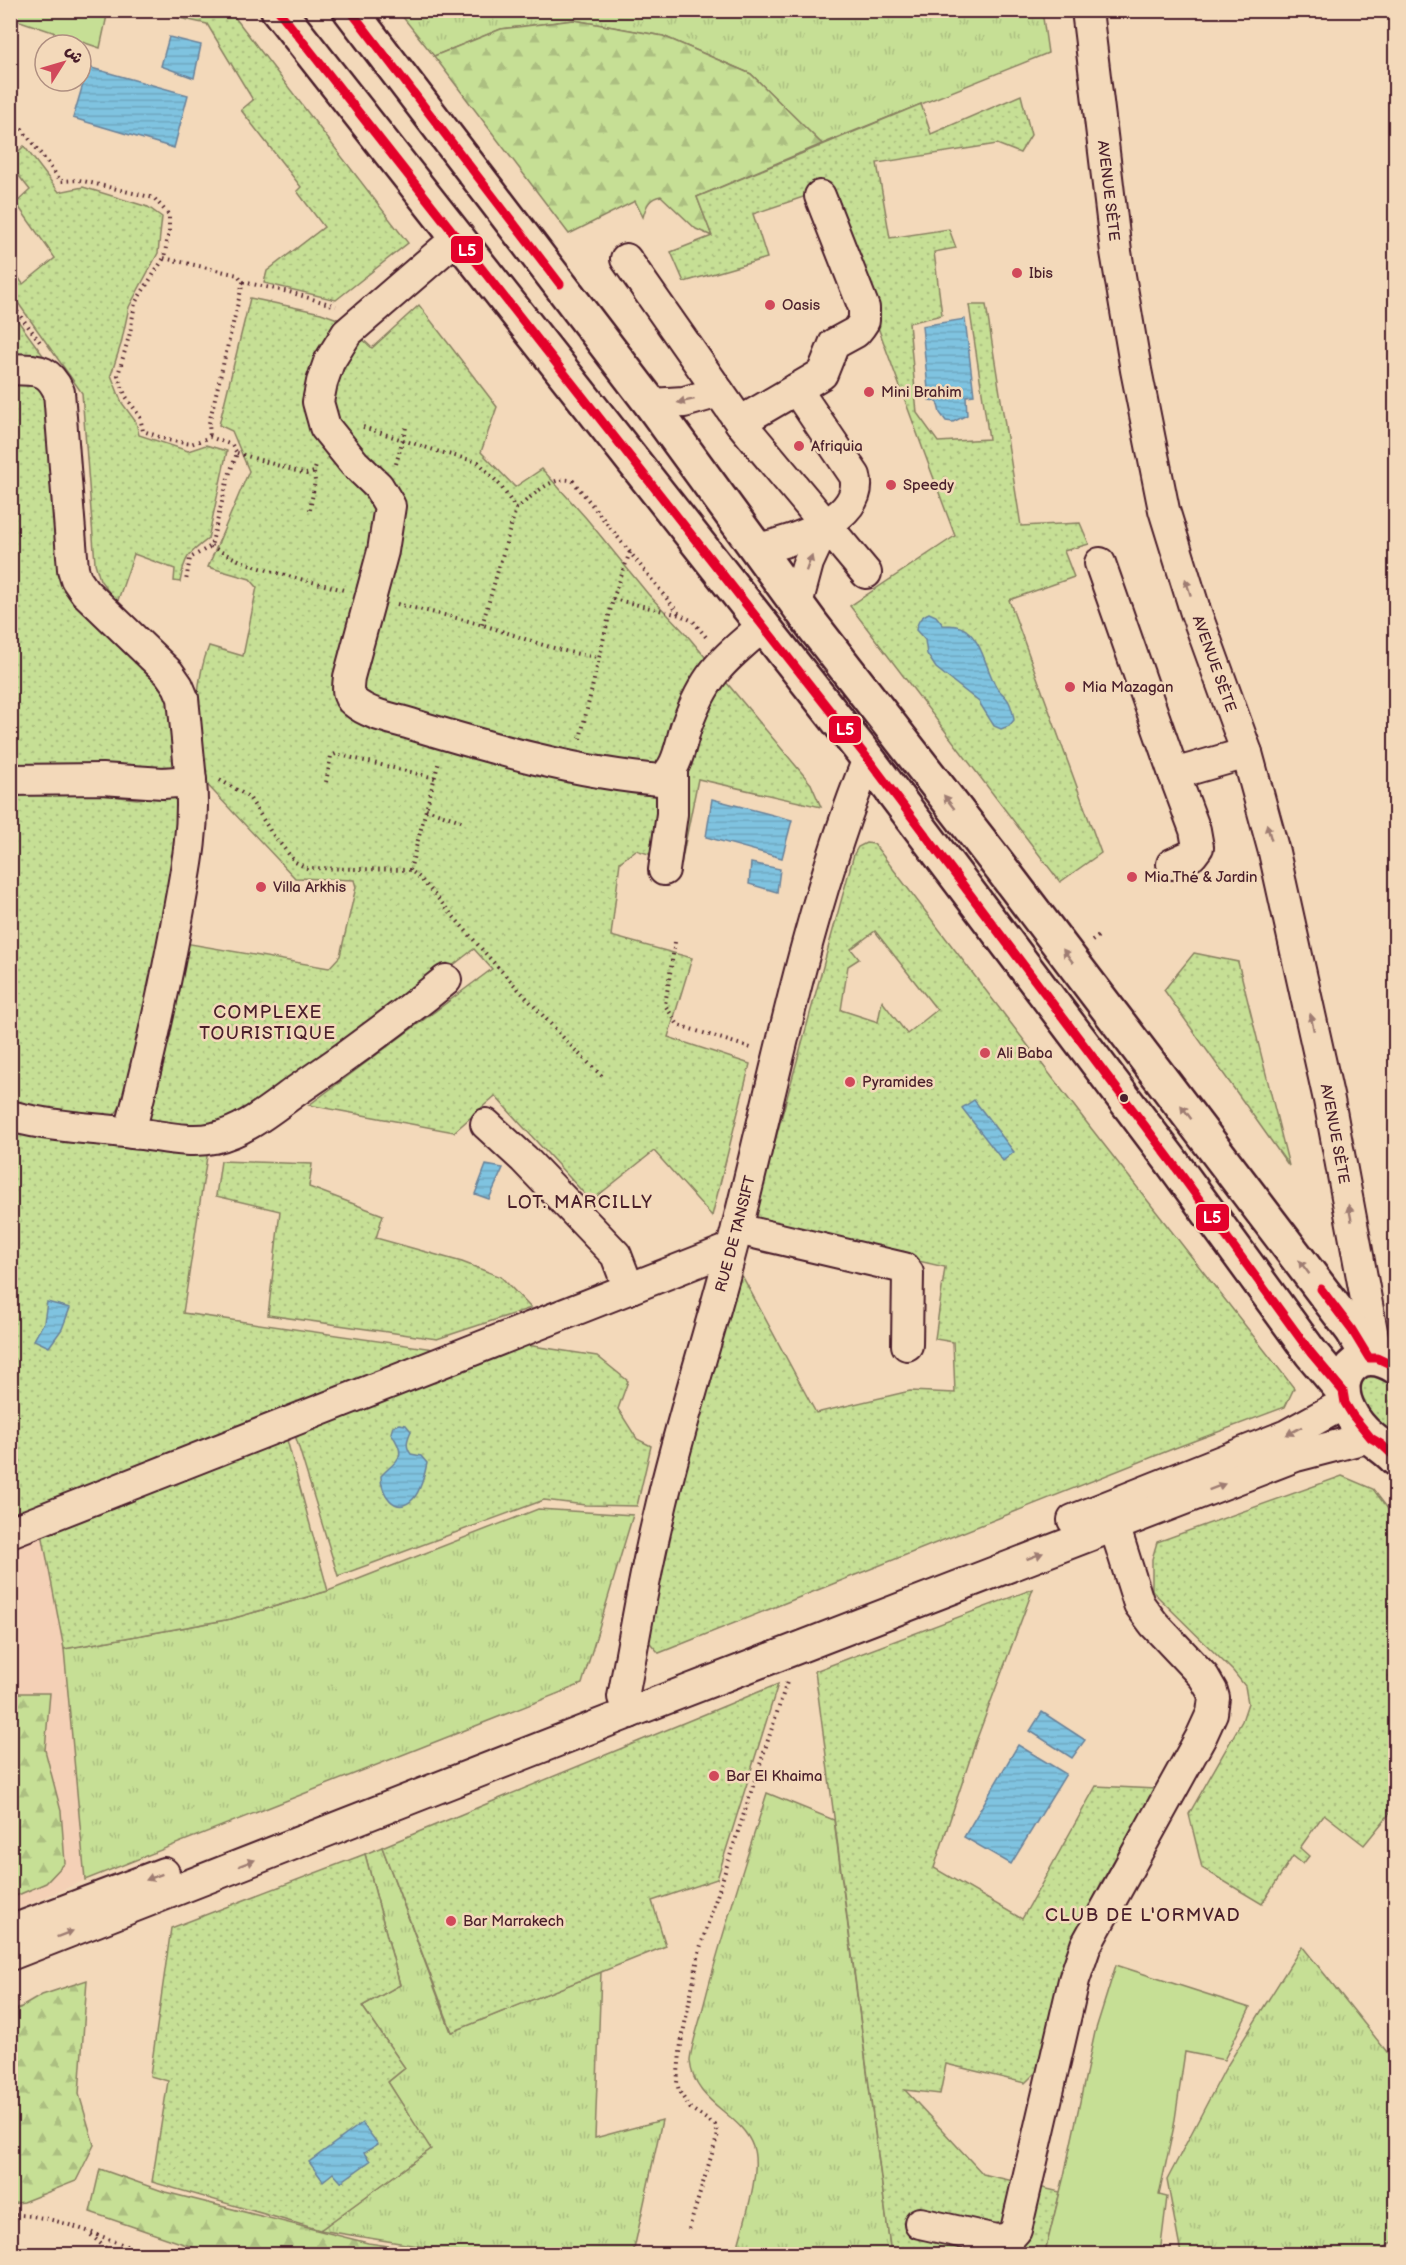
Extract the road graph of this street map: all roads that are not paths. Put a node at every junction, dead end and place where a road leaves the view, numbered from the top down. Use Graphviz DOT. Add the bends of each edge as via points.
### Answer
graph roads {
  1 [pos="278,10"];
  2 [pos="350,10"];
  3 [pos="1087,10"];
  4 [pos="820,196"];
  5 [pos="457,238"];
  6 [pos="626,259"];
  7 [pos="10,369"];
  8 [pos="796,389"];
  9 [pos="719,392"];
  10 [pos="651,404"];
  11 [pos="740,422"];
  12 [pos="826,524"];
  13 [pos="757,549"];
  14 [pos="1101,563"];
  15 [pos="866,573"];
  16 [pos="797,604"];
  17 [pos="763,626"];
  18 [pos="1246,753"];
  19 [pos="868,759"];
  20 [pos="672,771"];
  21 [pos="1174,774"];
  22 [pos="10,780"];
  23 [pos="205,780"];
  24 [pos="1172,864"];
  25 [pos="664,870"];
  26 [pos="447,980"];
  27 [pos="10,1116"];
  28 [pos="486,1124"];
  29 [pos="130,1132"];
  30 [pos="734,1239"];
  31 [pos="629,1289"];
  32 [pos="907,1345"];
  33 [pos="1381,1361"];
  34 [pos="1344,1397"];
  35 [pos="1386,1447"];
  36 [pos="1112,1516"];
  37 [pos="10,1532"];
  38 [pos="626,1705"];
  39 [pos="10,1931"];
  40 [pos="10,1955"];
  41 [pos="920,2223"];
  1 -- 5 [label="highway"];
  2 -- 10 [label="highway"];
  18 -- 3 [label="street, AVENUE SÈTE, one-way" via="1164,510 1116,252"];
  4 -- 8 [label="street" via="865,315 856,332 830,349 822,374"];
  5 -- 17 [label="highway"];
  5 -- 20 [label="street" via="347,333 322,382 318,402 322,421 334,440 386,496 390,506 349,677 349,697 364,708 492,748 624,777 660,780"];
  6 -- 9 [label="street"];
  7 -- 23 [label="street" via="45,372 53,379 59,392 76,579 178,686"];
  8 -- 11 [label="street"];
  8 -- 12 [label="street" via="851,469 857,484 854,500"];
  9 -- 10 [label="street, one-way" via="684,402"];
  9 -- 11 [label="street"];
  10 -- 13 [label="highway"];
  11 -- 12 [label="street"];
  12 -- 13 [label="street" via="792,540"];
  12 -- 15 [label="street"];
  16 -- 12 [label="street, one-way" via="808,563"];
  13 -- 16 [label="highway"];
  14 -- 21 [label="street"];
  33 -- 16 [label="highway, one-way" via="1352,1330"];
  17 -- 19 [label="highway"];
  17 -- 20 [label="street" via="723,660 704,685"];
  18 -- 21 [label="street"];
  33 -- 18 [label="street, AVENUE SÈTE, one-way" via="1297,954"];
  19 -- 30 [label="street, RUE DE TANSIFT" via="842,830 777,1056"];
  19 -- 34 [label="highway"];
  20 -- 25 [label="street" via="672,814"];
  21 -- 24 [label="street" via="1198,847 1192,855"];
  22 -- 23 [label="street"];
  23 -- 29 [label="street" via="192,817 155,1036"];
  26 -- 29 [label="street" via="339,1062 244,1126 213,1138"];
  27 -- 29 [label="street"];
  28 -- 31 [label="street" via="616,1255"];
  30 -- 31 [label="street"];
  30 -- 32 [label="street" via="904,1268 908,1273"];
  30 -- 38 [label="street, RUE DE TANSIFT" via="658,1515"];
  31 -- 37 [label="street"];
  33 -- 34 [label="highway" via="1355,1363 1343,1384"];
  34 -- 35 [label="highway" via="1353,1416"];
  34 -- 36 [label="street, one-way" via="1287,1435"];
  36 -- 35 [label="street, one-way" via="1296,1456 1358,1440"];
  36 -- 38 [label="street"];
  38 -- 36 [label="street, one-way" via="799,1647"];
  36 -- 41 [label="street" via="1139,1604 1204,1677 1214,1698 1212,1713 1086,1945 1074,1980 1016,2230 1009,2238 996,2240"];
  38 -- 39 [label="street, one-way"];
  40 -- 38 [label="street, one-way"];
}
